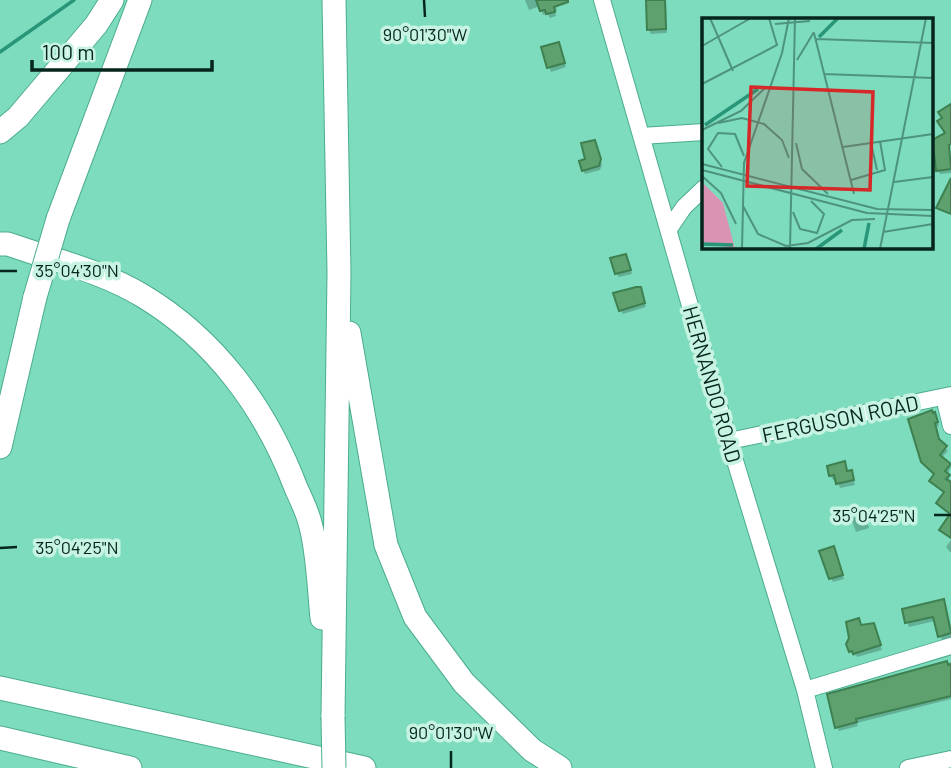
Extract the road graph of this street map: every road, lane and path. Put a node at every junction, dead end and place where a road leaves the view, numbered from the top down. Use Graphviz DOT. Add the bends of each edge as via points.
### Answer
graph roads {
  1 [pos="112,0"];
  2 [pos="140,0"];
  3 [pos="334,0"];
  4 [pos="602,0"];
  5 [pos="0,132"];
  6 [pos="702,132"];
  7 [pos="641,135"];
  8 [pos="702,190"];
  9 [pos="669,229"];
  10 [pos="0,244"];
  11 [pos="339,273"];
  12 [pos="947,396"];
  13 [pos="951,426"];
  14 [pos="729,441"];
  15 [pos="0,447"];
  16 [pos="951,646"];
  17 [pos="0,688"];
  18 [pos="805,690"];
  19 [pos="333,709"];
  20 [pos="0,738"];
  21 [pos="951,759"];
  22 [pos="130,768"];
  23 [pos="334,768"];
  24 [pos="364,768"];
  25 [pos="560,768"];
  26 [pos="824,768"];
  27 [pos="908,768"];
  1 -- 5 [label="highway" via="44,87"];
  2 -- 15 [label="highway, bridge" via="58,219"];
  3 -- 11 [label="highway"];
  4 -- 7 [label="street, HERNANDO ROAD"];
  6 -- 7 [label="street"];
  7 -- 9 [label="street, HERNANDO ROAD"];
  8 -- 9 [label="street"];
  9 -- 14 [label="street, HERNANDO ROAD"];
  10 -- 19 [label="highway" via="108,278 142,295 213,352 253,401 281,449 310,523"];
  11 -- 19 [label="highway"];
  11 -- 25 [label="highway" via="386,545 415,617 464,683 532,751"];
  12 -- 13 [label="street"];
  12 -- 14 [label="street, FERGUSON ROAD"];
  14 -- 18 [label="street, HERNANDO ROAD"];
  16 -- 18 [label="street"];
  17 -- 24 [label="highway"];
  18 -- 26 [label="street, HERNANDO ROAD"];
  19 -- 23 [label="highway, bridge"];
  20 -- 22 [label="highway"];
  21 -- 27 [label="street"];
}
